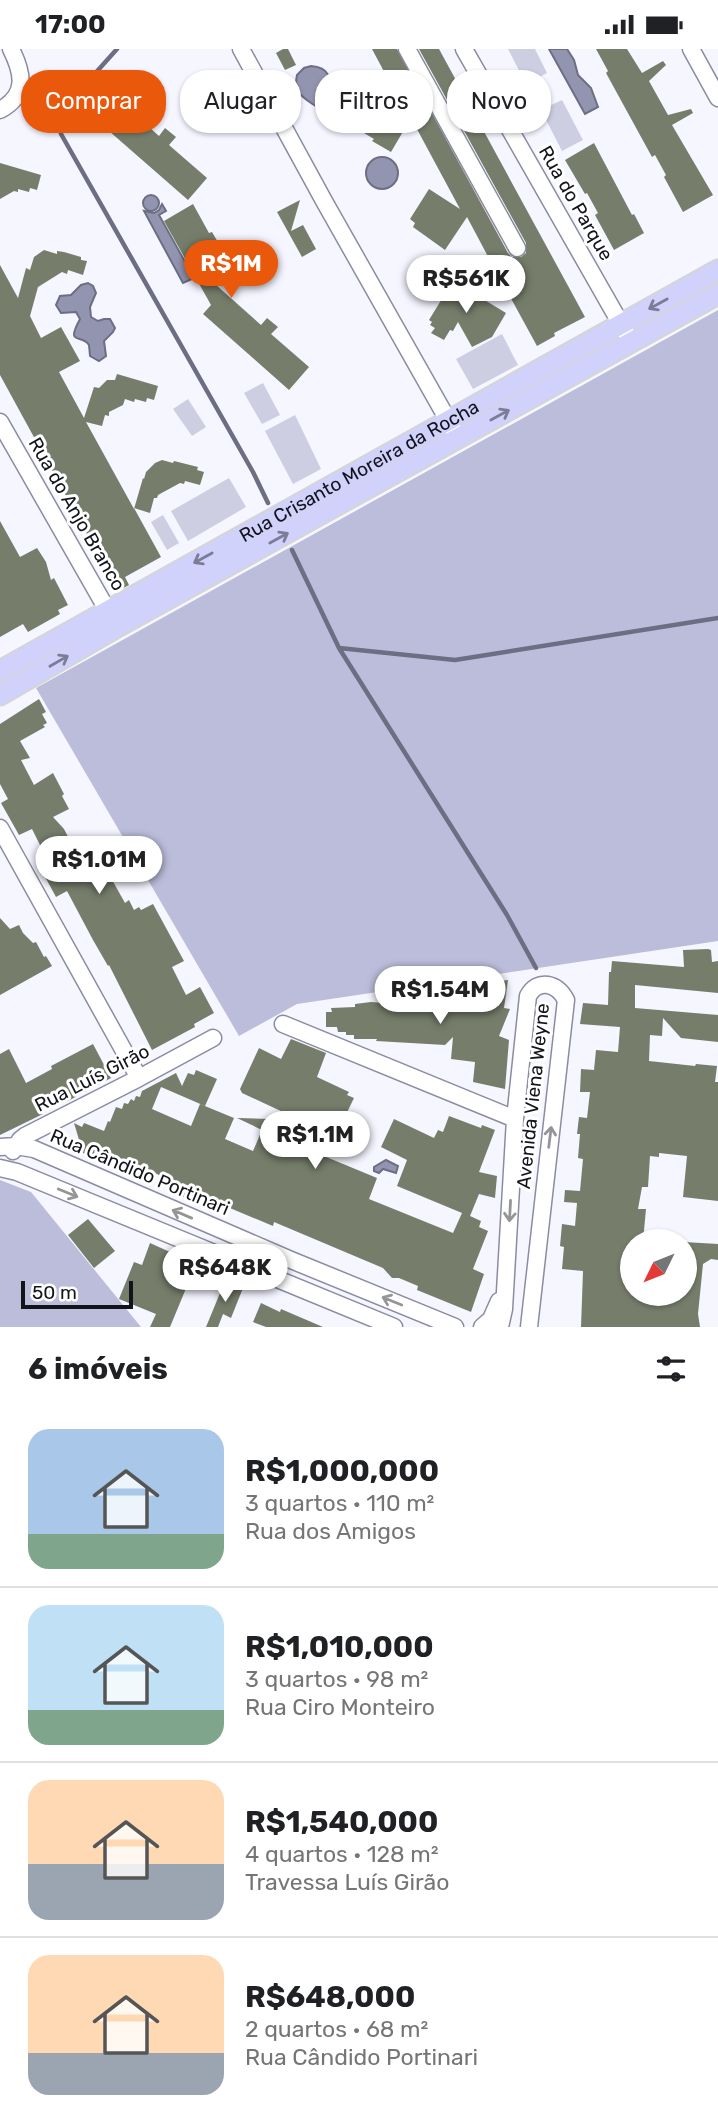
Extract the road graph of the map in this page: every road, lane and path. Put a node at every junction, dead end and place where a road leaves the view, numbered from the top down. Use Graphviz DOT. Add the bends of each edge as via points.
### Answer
graph roads {
  1 [pos="11,49"];
  2 [pos="242,49"];
  3 [pos="407,49"];
  4 [pos="464,49"];
  5 [pos="691,49"];
  6 [pos="718,98"];
  7 [pos="0,110"];
  8 [pos="517,248"];
  9 [pos="718,270"];
  10 [pos="718,294"];
  11 [pos="621,324"];
  12 [pos="631,342"];
  13 [pos="0,422"];
  14 [pos="454,430"];
  15 [pos="112,619"];
  16 [pos="0,671"];
  17 [pos="0,695"];
  18 [pos="0,828"];
  19 [pos="283,1024"];
  20 [pos="213,1038"];
  21 [pos="139,1078"];
  22 [pos="515,1119"];
  23 [pos="8,1146"];
  24 [pos="2,1168"];
  25 [pos="291,1260"];
  26 [pos="283,1281"];
  27 [pos="506,1283"];
  28 [pos="532,1292"];
  29 [pos="394,1327"];
  30 [pos="455,1327"];
  31 [pos="482,1327"];
  32 [pos="500,1327"];
  33 [pos="529,1327"];
  34 [pos="537,1327"];
  1 -- 7 [label="street" via="21,87"];
  2 -- 14 [label="street"];
  3 -- 8 [label="street"];
  4 -- 11 [label="street, Rua do Parque"];
  5 -- 6 [label="street"];
  9 -- 11 [label="main road, Rua Crisanto Moreira da Rocha, one-way"];
  10 -- 12 [label="main road, Rua Crisanto Moreira da Rocha"];
  11 -- 12 [label="street, Rua do Parque"];
  11 -- 14 [label="main road, Rua Crisanto Moreira da Rocha"];
  14 -- 12 [label="main road, Rua Crisanto Moreira da Rocha, one-way"];
  13 -- 15 [label="street, Rua do Anjo Branco"];
  14 -- 15 [label="main road, Rua Crisanto Moreira da Rocha"];
  15 -- 16 [label="main road, Rua Crisanto Moreira da Rocha"];
  17 -- 15 [label="main road, Rua Crisanto Moreira da Rocha, one-way"];
  18 -- 21 [label="street"];
  19 -- 22 [label="street"];
  20 -- 21 [label="street, Rua Luís Girão"];
  21 -- 23 [label="street, Rua Luís Girão"];
  22 -- 27 [label="street, Avenida Viena Weyne, one-way"];
  28 -- 22 [label="street, Avenida Viena Weyne, one-way" via="566,1000 560,990 546,984 528,996"];
  23 -- 24 [label="street, Rua Luís Girão"];
  25 -- 23 [label="street, Rua Cândido Portinari, one-way" via="34,1149"];
  24 -- 26 [label="street, one-way"];
  25 -- 26 [label="street"];
  30 -- 25 [label="street, Rua Cândido Portinari, one-way"];
  26 -- 29 [label="street"];
  27 -- 31 [label="street" via="491,1318"];
  27 -- 32 [label="street, Avenida Viena Weyne"];
  28 -- 33 [label="street, Avenida Viena Weyne"];
  28 -- 34 [label="street" via="538,1305"];
}
